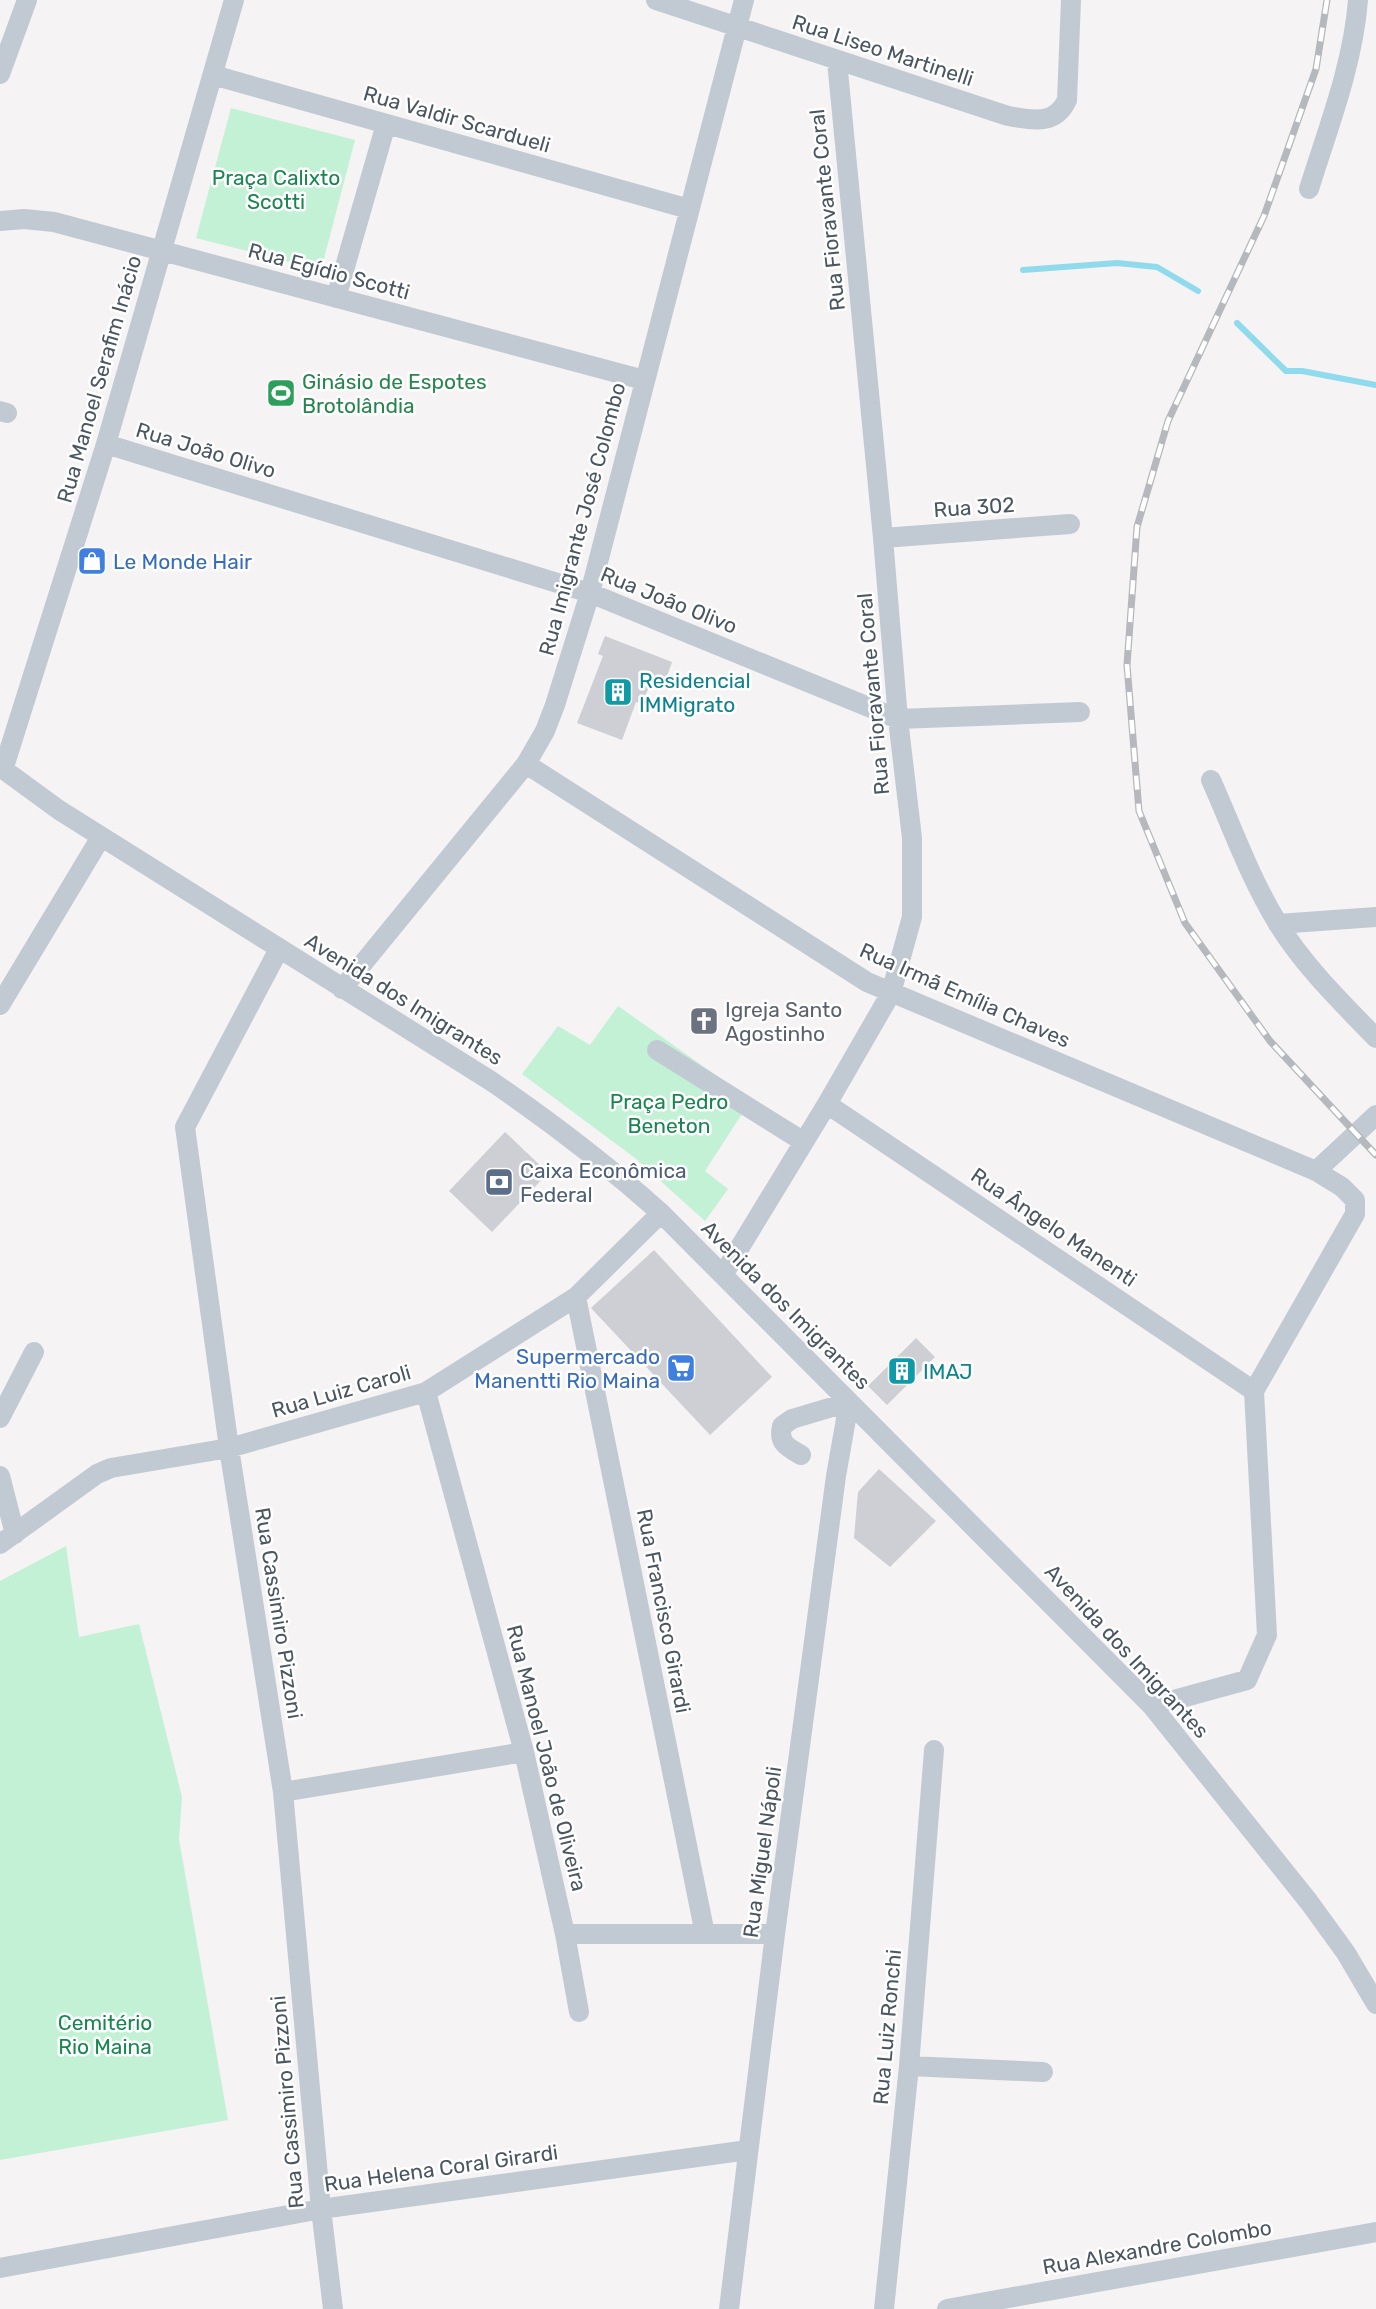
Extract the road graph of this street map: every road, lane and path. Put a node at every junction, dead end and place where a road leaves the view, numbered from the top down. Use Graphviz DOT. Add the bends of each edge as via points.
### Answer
graph roads {
  1 [pos="27,0"];
  2 [pos="234,0"];
  3 [pos="656,0"];
  4 [pos="744,0"];
  5 [pos="1071,0"];
  6 [pos="1358,0"];
  7 [pos="736,28"];
  8 [pos="837,61"];
  9 [pos="0,74"];
  10 [pos="213,75"];
  11 [pos="386,124"];
  12 [pos="1309,189"];
  13 [pos="688,209"];
  14 [pos="0,221"];
  15 [pos="162,251"];
  16 [pos="336,298"];
  17 [pos="644,380"];
  18 [pos="106,444"];
  19 [pos="1070,524"];
  20 [pos="883,538"];
  21 [pos="590,594"];
  22 [pos="1080,712"];
  23 [pos="898,719"];
  24 [pos="526,764"];
  25 [pos="2,769"];
  26 [pos="1211,780"];
  27 [pos="101,837"];
  28 [pos="1376,917"];
  29 [pos="1278,924"];
  30 [pos="279,949"];
  31 [pos="342,989"];
  32 [pos="891,993"];
  33 [pos="0,1005"];
  34 [pos="1376,1038"];
  35 [pos="657,1050"];
  36 [pos="827,1104"];
  37 [pos="1376,1115"];
  38 [pos="804,1142"];
  39 [pos="1316,1171"];
  40 [pos="662,1213"];
  41 [pos="723,1275"];
  42 [pos="576,1297"];
  43 [pos="34,1352"];
  44 [pos="1254,1391"];
  45 [pos="426,1392"];
  46 [pos="849,1402"];
  47 [pos="0,1418"];
  48 [pos="229,1448"];
  49 [pos="801,1455"];
  50 [pos="0,1476"];
  51 [pos="7,1539"];
  52 [pos="1152,1706"];
  53 [pos="934,1750"];
  54 [pos="525,1752"];
  55 [pos="284,1792"];
  56 [pos="565,1934"];
  57 [pos="705,1934"];
  58 [pos="775,1934"];
  59 [pos="1376,2004"];
  60 [pos="579,2012"];
  61 [pos="909,2066"];
  62 [pos="1043,2072"];
  63 [pos="748,2150"];
  64 [pos="321,2209"];
  65 [pos="1376,2232"];
  66 [pos="0,2268"];
  67 [pos="333,2309"];
  68 [pos="729,2309"];
  69 [pos="884,2309"];
  70 [pos="947,2309"];
  1 -- 9 [label="street"];
  2 -- 10 [label="street, Rua Manoel Serafim Inácio"];
  3 -- 7 [label="street, Rua Liseo Martinelli"];
  4 -- 7 [label="street, Rua Imigrante José Colombo"];
  5 -- 8 [label="street, Rua Liseo Martinelli" via="1067,100 1062,111 1052,117 1008,116"];
  6 -- 12 [label="street" via="1356,27"];
  7 -- 8 [label="street, Rua Liseo Martinelli"];
  7 -- 13 [label="street, Rua Imigrante José Colombo"];
  8 -- 20 [label="street, Rua Fioravante Coral"];
  10 -- 11 [label="street, Rua Valdir Scardueli"];
  10 -- 15 [label="street, Rua Manoel Serafim Inácio"];
  11 -- 13 [label="street, Rua Valdir Scardueli"];
  11 -- 16 [label="street"];
  13 -- 17 [label="street, Rua Imigrante José Colombo"];
  14 -- 15 [label="street, Rua Egídio Scotti" via="54,222"];
  15 -- 16 [label="street, Rua Egídio Scotti"];
  15 -- 18 [label="street, Rua Manoel Serafim Inácio"];
  16 -- 17 [label="street, Rua Egídio Scotti"];
  17 -- 21 [label="street, Rua Imigrante José Colombo"];
  18 -- 21 [label="street, Rua João Olivo"];
  18 -- 25 [label="street, Rua Manoel Serafim Inácio"];
  19 -- 20 [label="street, Rua 302"];
  20 -- 23 [label="street, Rua Fioravante Coral"];
  21 -- 23 [label="street, Rua João Olivo"];
  21 -- 24 [label="street, Rua Imigrante José Colombo" via="555,705"];
  22 -- 23 [label="street, Rua João Olivo"];
  23 -- 32 [label="street, Rua Fioravante Coral" via="912,838 912,917"];
  24 -- 31 [label="street, Rua Imigrante José Colombo"];
  24 -- 32 [label="street, Rua Irmã Emília Chaves" via="867,982"];
  25 -- 27 [label="street, Avenida dos Imigrantes"];
  26 -- 29 [label="street"];
  27 -- 30 [label="street, Avenida dos Imigrantes"];
  27 -- 33 [label="street"];
  28 -- 29 [label="street"];
  29 -- 34 [label="street" via="1310,966"];
  30 -- 31 [label="street, Avenida dos Imigrantes"];
  30 -- 48 [label="street, Rua Cassimiro Pizzoni" via="185,1127"];
  31 -- 40 [label="street, Avenida dos Imigrantes" via="538,1112"];
  32 -- 36 [label="street, Rua Fioravante Coral"];
  32 -- 39 [label="street, Rua Irmã Emília Chaves"];
  35 -- 38 [label="street"];
  36 -- 38 [label="street, Rua Fioravante Coral"];
  36 -- 44 [label="street, Rua Ângelo Manenti"];
  37 -- 39 [label="street"];
  38 -- 41 [label="street, Rua Fioravante Coral"];
  39 -- 44 [label="street, Rua Irmã Emília Chaves" via="1342,1187 1354,1200 1355,1215"];
  40 -- 41 [label="street, Avenida dos Imigrantes"];
  40 -- 42 [label="street, Rua Luiz Caroli"];
  41 -- 46 [label="street, Avenida dos Imigrantes"];
  42 -- 45 [label="street, Rua Luiz Caroli"];
  42 -- 57 [label="street, Rua Francisco Girardi"];
  43 -- 47 [label="street"];
  44 -- 52 [label="street" via="1267,1635 1247,1680"];
  45 -- 48 [label="street, Rua Luiz Caroli"];
  45 -- 54 [label="street, Rua Manoel João de Oliveira"];
  46 -- 49 [label="street" via="792,1419 782,1426 780,1436 784,1445"];
  46 -- 52 [label="street, Avenida dos Imigrantes"];
  46 -- 58 [label="street, Rua Miguel Nápoli"];
  48 -- 51 [label="street, Rua Luiz Caroli" via="111,1468"];
  48 -- 55 [label="street, Rua Cassimiro Pizzoni"];
  50 -- 51 [label="street"];
  52 -- 59 [label="street, Avenida dos Imigrantes" via="1310,1902"];
  53 -- 61 [label="street, Rua Luiz Ronchi"];
  54 -- 55 [label="street"];
  54 -- 56 [label="street, Rua Manoel João de Oliveira"];
  55 -- 64 [label="street, Rua Cassimiro Pizzoni"];
  56 -- 57 [label="street"];
  56 -- 60 [label="street, Rua Manoel João de Oliveira"];
  57 -- 58 [label="street"];
  58 -- 63 [label="street, Rua Miguel Nápoli"];
  61 -- 62 [label="street"];
  61 -- 69 [label="street, Rua Luiz Ronchi"];
  63 -- 64 [label="street, Rua Helena Coral Girardi"];
  63 -- 68 [label="street, Rua Miguel Nápoli"];
  64 -- 66 [label="street, Rua Helena Coral Girardi"];
  64 -- 67 [label="street, Rua Cassimiro Pizzoni"];
  65 -- 70 [label="street, Rua Alexandre Colombo"];
}
